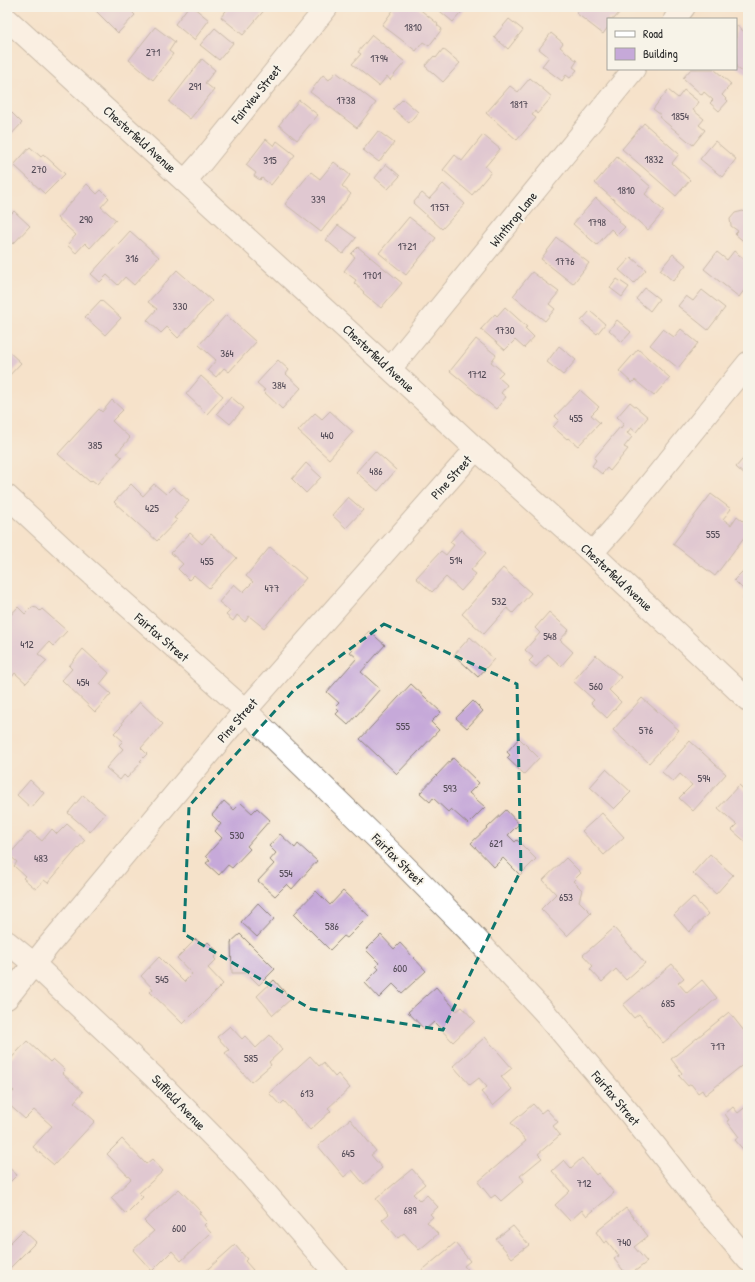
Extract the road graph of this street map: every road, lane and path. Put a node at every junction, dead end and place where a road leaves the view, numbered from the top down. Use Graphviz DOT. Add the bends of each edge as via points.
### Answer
graph roads {
  1 [pos="327,7"];
  2 [pos="684,7"];
  3 [pos="676,18"];
  4 [pos="7,19"];
  5 [pos="633,70"];
  6 [pos="185,181"];
  7 [pos="748,363"];
  8 [pos="390,369"];
  9 [pos="476,449"];
  10 [pos="7,496"];
  11 [pos="592,553"];
  12 [pos="748,700"];
  13 [pos="246,710"];
  14 [pos="7,942"];
  15 [pos="34,964"];
  16 [pos="7,998"];
  17 [pos="748,1260"];
  18 [pos="337,1275"];
  1 -- 6 [label="street, Fairview Street"];
  2 -- 3 [label="street"];
  4 -- 6 [label="street, Chesterfield Avenue"];
  5 -- 8 [label="street, Winthrop Lane"];
  6 -- 8 [label="street, Chesterfield Avenue"];
  7 -- 11 [label="street"];
  8 -- 9 [label="street, Chesterfield Avenue"];
  9 -- 11 [label="street, Chesterfield Avenue"];
  9 -- 13 [label="street, Pine Street"];
  10 -- 13 [label="street, Fairfax Street" via="82,566"];
  11 -- 12 [label="street, Chesterfield Avenue"];
  13 -- 15 [label="street, Pine Street"];
  13 -- 17 [label="street, Fairfax Street" via="468,929 631,1115"];
  14 -- 15 [label="street, Suffield Avenue"];
  15 -- 16 [label="street, Pine Street"];
  15 -- 18 [label="street, Suffield Avenue" via="154,1076 242,1167"];
}
